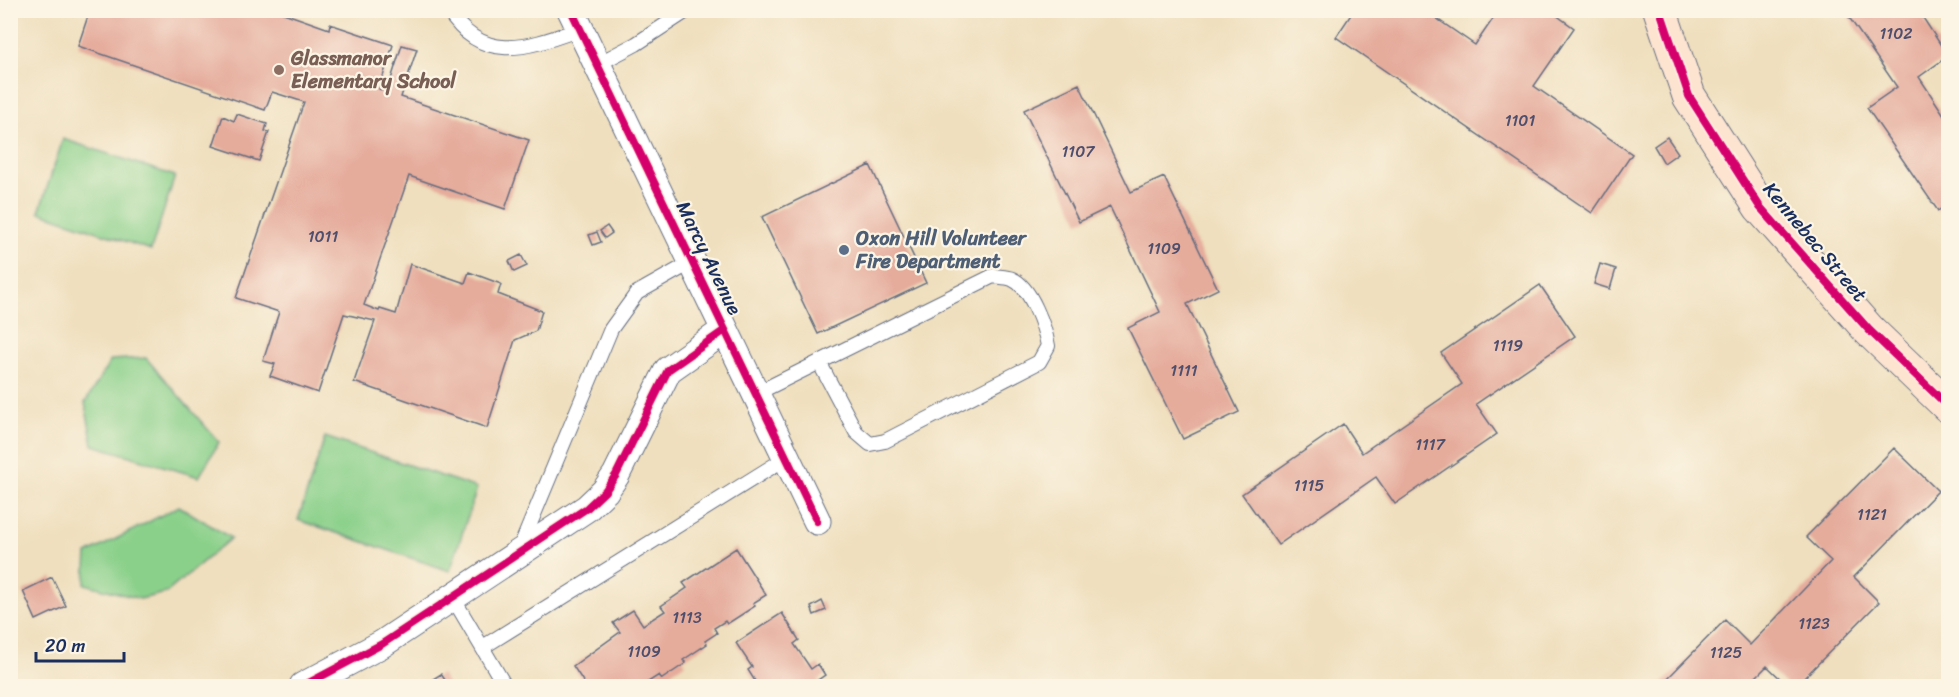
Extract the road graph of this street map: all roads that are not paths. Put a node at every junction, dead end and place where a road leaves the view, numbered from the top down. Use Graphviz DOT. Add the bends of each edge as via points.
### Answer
graph roads {
  1 [pos="448,10"];
  2 [pos="688,10"];
  3 [pos="1660,10"];
  4 [pos="575,20"];
  5 [pos="598,64"];
  6 [pos="692,262"];
  7 [pos="725,330"];
  8 [pos="819,362"];
  9 [pos="755,394"];
  10 [pos="1948,406"];
  11 [pos="786,458"];
  12 [pos="817,521"];
  13 [pos="516,555"];
  14 [pos="453,598"];
  15 [pos="483,647"];
  16 [pos="303,687"];
  17 [pos="505,687"];
  1 -- 4 [label="lane" via="470,36 486,45 502,47 538,43"];
  2 -- 5 [label="lane"];
  3 -- 10 [label="street, Kennebec Street" via="1689,96 1760,207 1874,335"];
  4 -- 5 [label="street, Marcy Avenue"];
  5 -- 6 [label="street, Marcy Avenue"];
  6 -- 7 [label="street, Marcy Avenue"];
  6 -- 13 [label="lane" via="637,293 611,329"];
  7 -- 9 [label="street, Marcy Avenue"];
  7 -- 13 [label="street" via="668,370 605,491 587,508"];
  8 -- 8 [label="lane" via="993,276 1013,279 1025,290 1045,328 1048,346 1039,362 885,441 870,444 856,432"];
  8 -- 9 [label="lane"];
  9 -- 11 [label="street, Marcy Avenue"];
  11 -- 12 [label="street, Marcy Avenue"];
  11 -- 15 [label="lane"];
  13 -- 14 [label="street"];
  14 -- 15 [label="lane"];
  14 -- 16 [label="street" via="382,644"];
  15 -- 17 [label="lane"];
}
